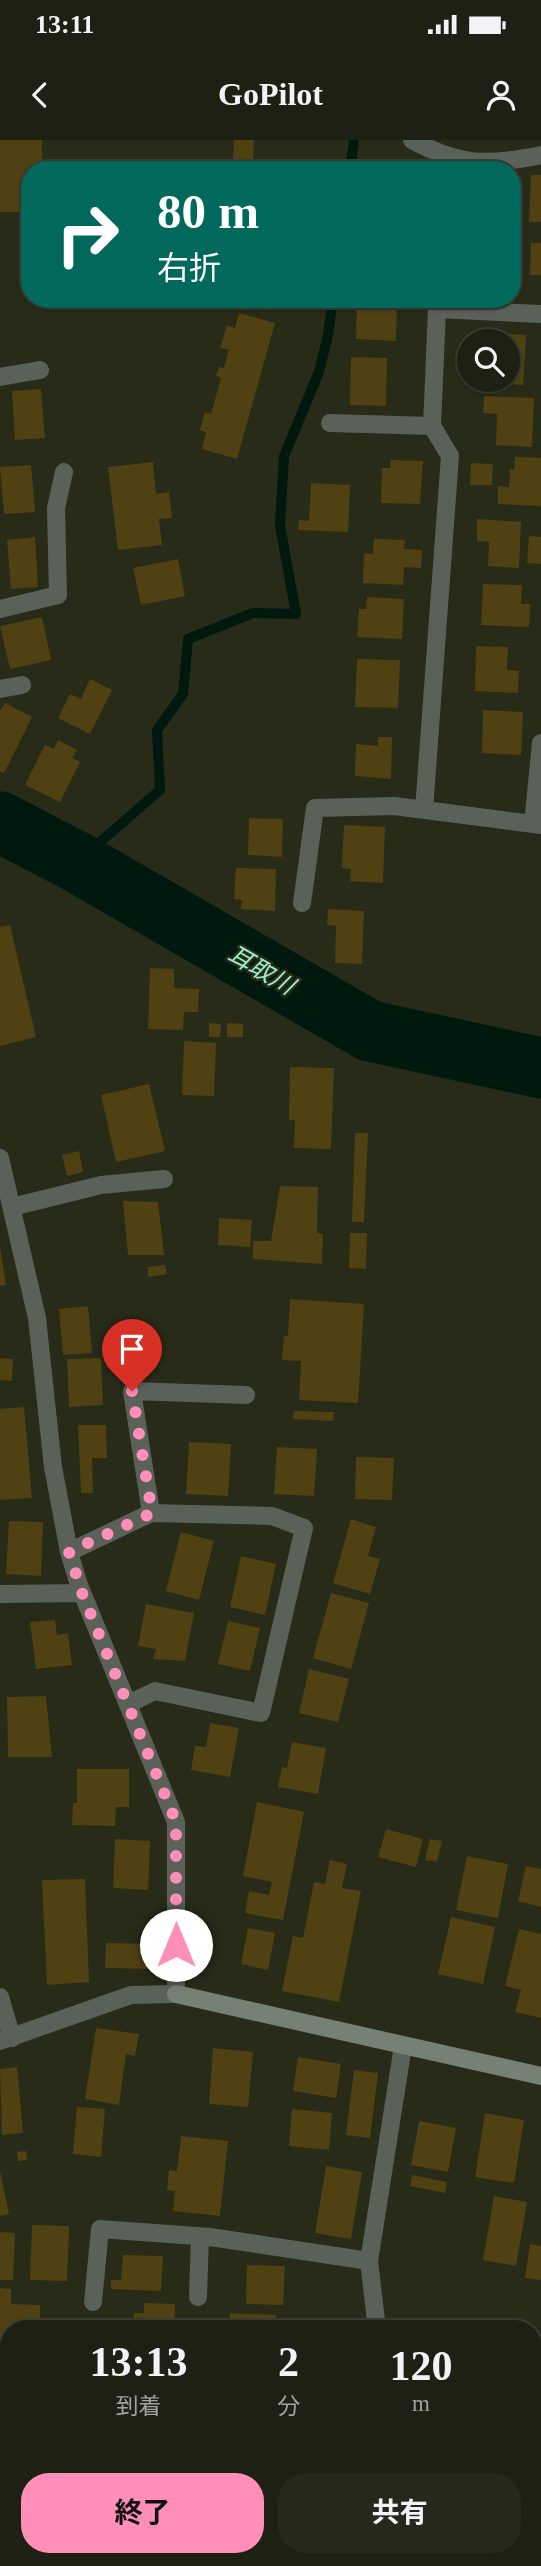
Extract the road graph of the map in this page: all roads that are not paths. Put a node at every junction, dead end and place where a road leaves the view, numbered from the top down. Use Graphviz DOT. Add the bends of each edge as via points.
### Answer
graph roads {
  1 [pos="412,140"];
  2 [pos="541,155"];
  3 [pos="472,161"];
  4 [pos="496,161"];
  5 [pos="541,314"];
  6 [pos="40,370"];
  7 [pos="0,377"];
  8 [pos="330,423"];
  9 [pos="432,426"];
  10 [pos="64,472"];
  11 [pos="0,609"];
  12 [pos="22,685"];
  13 [pos="0,690"];
  14 [pos="541,743"];
  15 [pos="424,810"];
  16 [pos="537,824"];
  17 [pos="302,903"];
  18 [pos="0,1158"];
  19 [pos="164,1179"];
  20 [pos="12,1207"];
  21 [pos="246,1395"];
  22 [pos="152,1513"];
  23 [pos="69,1552"];
  24 [pos="82,1593"];
  25 [pos="0,1594"];
  26 [pos="128,1704"];
  27 [pos="176,1994"];
  28 [pos="0,1997"];
  29 [pos="6,2040"];
  30 [pos="403,2046"];
  31 [pos="541,2076"];
  32 [pos="200,2236"];
  33 [pos="369,2261"];
  34 [pos="198,2297"];
  35 [pos="93,2302"];
  36 [pos="376,2320"];
  1 -- 3 [label="street" via="438,154"];
  2 -- 4 [label="street"];
  5 -- 9 [label="street" via="437,309"];
  6 -- 7 [label="street"];
  8 -- 9 [label="street"];
  9 -- 15 [label="street" via="450,456"];
  10 -- 11 [label="street" via="56,508 58,595"];
  12 -- 13 [label="street"];
  14 -- 16 [label="street"];
  15 -- 16 [label="street"];
  15 -- 17 [label="street" via="315,808"];
  18 -- 20 [label="street"];
  19 -- 20 [label="street" via="101,1185"];
  20 -- 23 [label="street" via="37,1318 53,1468"];
  21 -- 22 [label="street" via="132,1391"];
  22 -- 23 [label="street"];
  22 -- 26 [label="street" via="272,1516 304,1528 261,1713 155,1691"];
  23 -- 24 [label="street"];
  24 -- 25 [label="street"];
  24 -- 26 [label="street"];
  26 -- 27 [label="street" via="176,1822"];
  27 -- 29 [label="street" via="131,1995"];
  27 -- 30 [label="street"];
  28 -- 29 [label="street"];
  30 -- 31 [label="street"];
  30 -- 33 [label="street"];
  32 -- 33 [label="street"];
  32 -- 34 [label="street"];
  32 -- 35 [label="street" via="100,2229"];
  33 -- 36 [label="street"];
}
